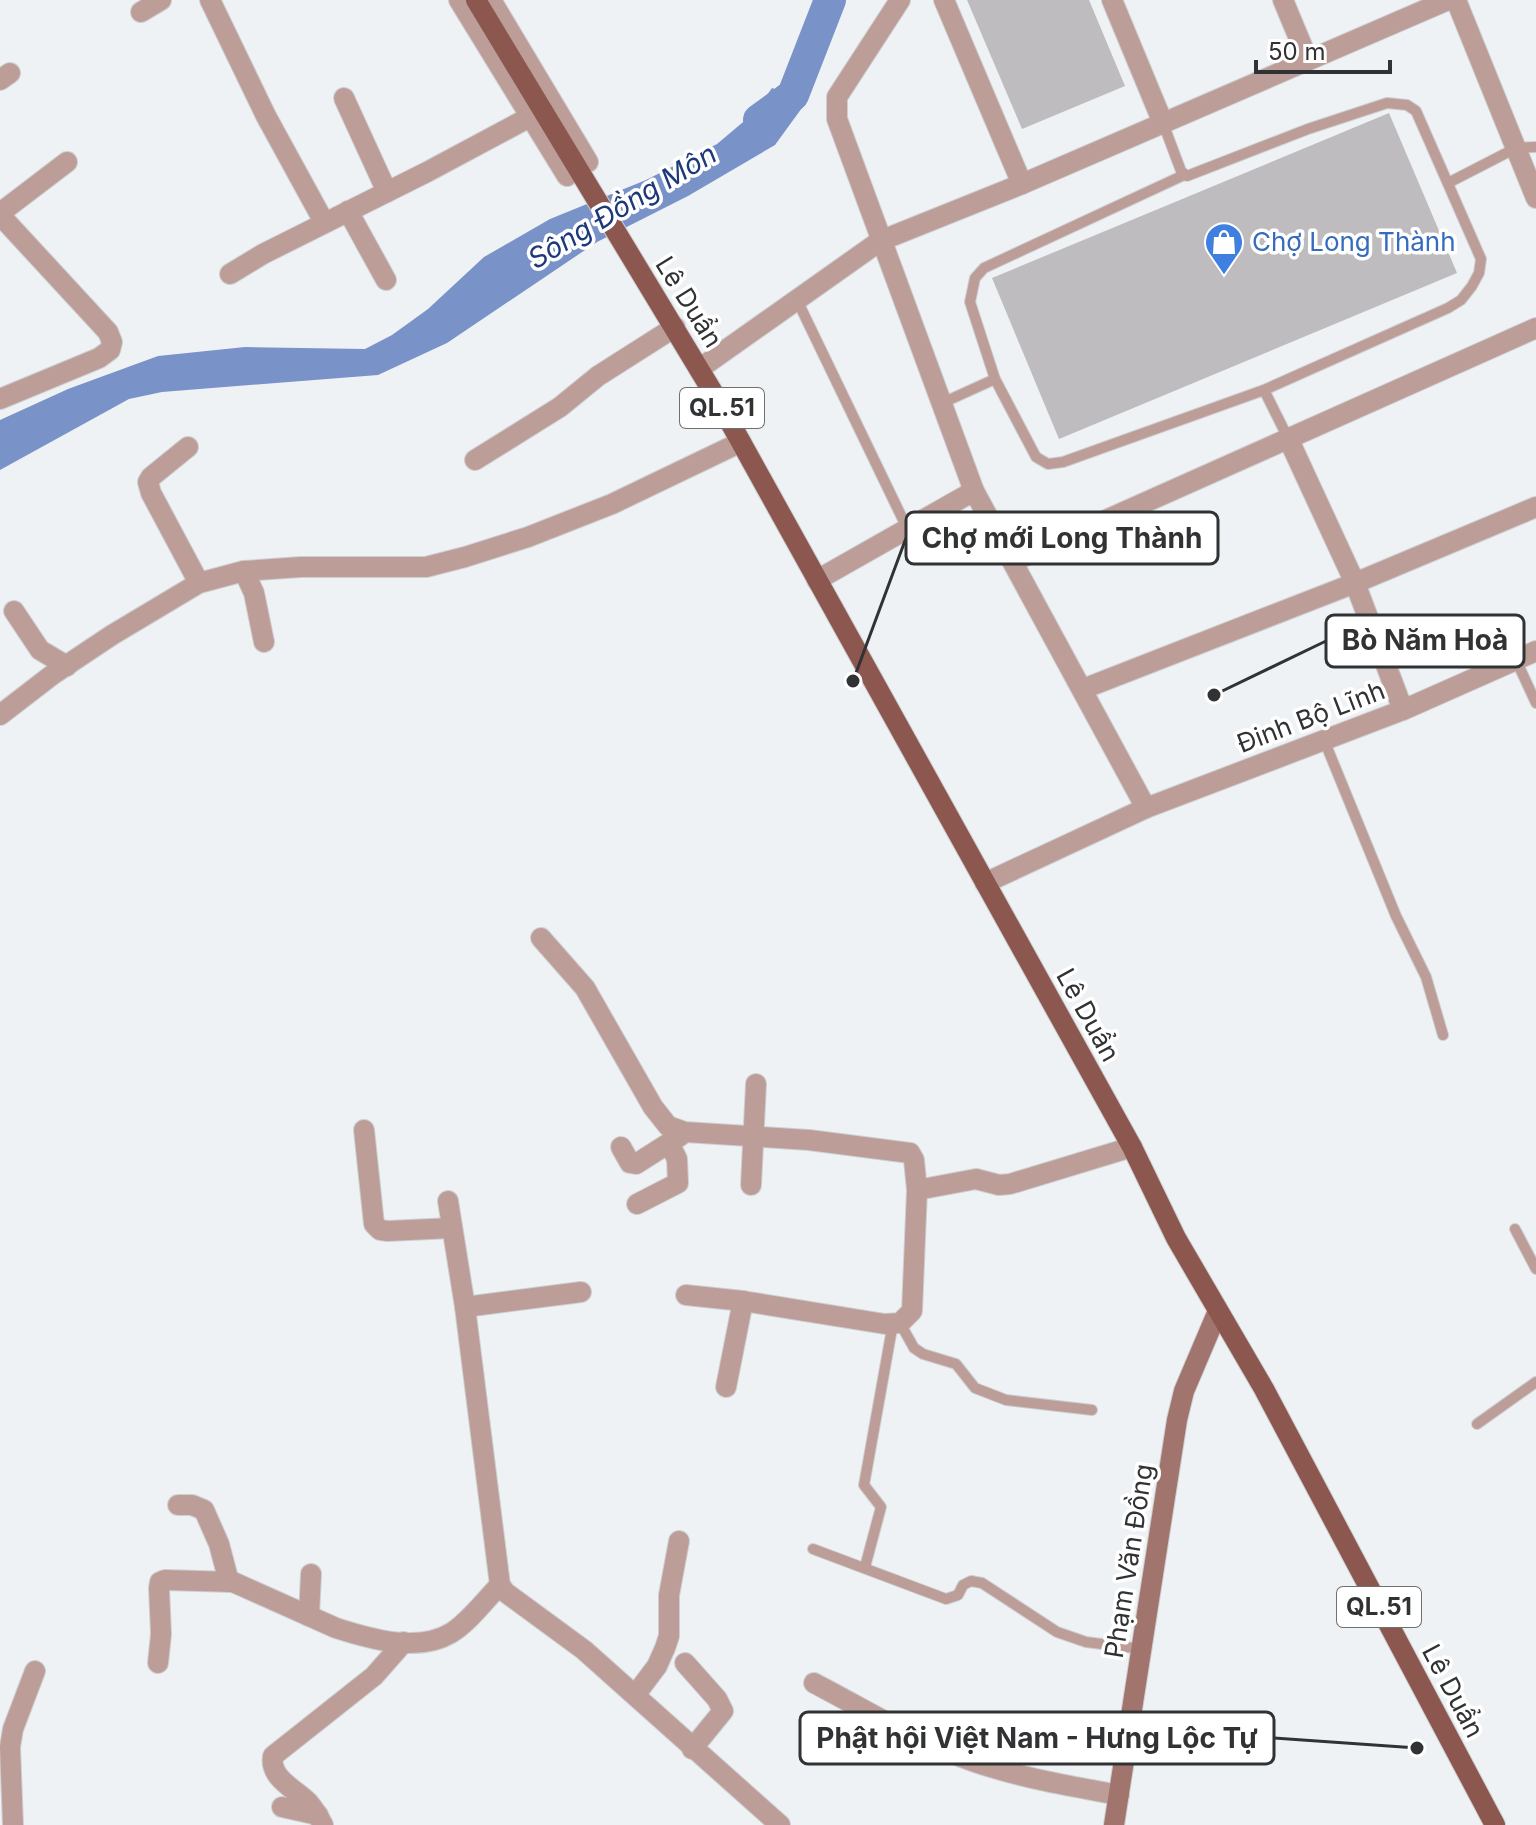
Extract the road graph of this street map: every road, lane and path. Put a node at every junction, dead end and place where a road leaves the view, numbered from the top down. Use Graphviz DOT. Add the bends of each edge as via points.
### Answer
graph roads {
  1 [pos="161,0"];
  2 [pos="210,0"];
  3 [pos="459,0"];
  4 [pos="476,0"];
  5 [pos="491,0"];
  6 [pos="900,0"];
  7 [pos="944,0"];
  8 [pos="1112,0"];
  9 [pos="1283,0"];
  10 [pos="1448,0"];
  11 [pos="1456,0"];
  12 [pos="141,12"];
  13 [pos="1308,60"];
  14 [pos="344,98"];
  15 [pos="537,113"];
  16 [pos="1163,123"];
  17 [pos="1526,148"];
  18 [pos="67,162"];
  19 [pos="578,169"];
  20 [pos="1184,175"];
  21 [pos="1448,183"];
  22 [pos="1022,184"];
  23 [pos="387,192"];
  24 [pos="1536,198"];
  25 [pos="348,211"];
  26 [pos="0,214"];
  27 [pos="324,222"];
  28 [pos="880,241"];
  29 [pos="230,274"];
  30 [pos="386,280"];
  31 [pos="797,300"];
  32 [pos="675,327"];
  33 [pos="1536,328"];
  34 [pos="699,369"];
  35 [pos="995,379"];
  36 [pos="1264,390"];
  37 [pos="0,399"];
  38 [pos="940,404"];
  39 [pos="1288,438"];
  40 [pos="741,442"];
  41 [pos="188,447"];
  42 [pos="475,460"];
  43 [pos="974,491"];
  44 [pos="1536,507"];
  45 [pos="907,528"];
  46 [pos="1014,561"];
  47 [pos="244,571"];
  48 [pos="817,580"];
  49 [pos="199,583"];
  50 [pos="1355,583"];
  51 [pos="14,611"];
  52 [pos="264,642"];
  53 [pos="1536,651"];
  54 [pos="1516,660"];
  55 [pos="67,666"];
  56 [pos="1083,689"];
  57 [pos="1536,703"];
  58 [pos="1403,710"];
  59 [pos="0,715"];
  60 [pos="1324,740"];
  61 [pos="1146,808"];
  62 [pos="985,883"];
  63 [pos="541,938"];
  64 [pos="1443,1035"];
  65 [pos="756,1084"];
  66 [pos="364,1130"];
  67 [pos="754,1135"];
  68 [pos="678,1138"];
  69 [pos="621,1147"];
  70 [pos="1132,1147"];
  71 [pos="751,1185"];
  72 [pos="917,1190"];
  73 [pos="448,1201"];
  74 [pos="637,1204"];
  75 [pos="452,1228"];
  76 [pos="1515,1229"];
  77 [pos="1536,1269"];
  78 [pos="581,1292"];
  79 [pos="686,1295"];
  80 [pos="743,1301"];
  81 [pos="465,1307"];
  82 [pos="1218,1311"];
  83 [pos="896,1323"];
  84 [pos="1536,1382"];
  85 [pos="726,1387"];
  86 [pos="1092,1410"];
  87 [pos="1477,1424"];
  88 [pos="178,1505"];
  89 [pos="679,1541"];
  90 [pos="813,1549"];
  91 [pos="865,1567"];
  92 [pos="311,1574"];
  93 [pos="229,1582"];
  94 [pos="500,1585"];
  95 [pos="309,1616"];
  96 [pos="404,1642"];
  97 [pos="1143,1649"];
  98 [pos="158,1663"];
  99 [pos="685,1663"];
  100 [pos="35,1671"];
  101 [pos="814,1683"];
  102 [pos="636,1694"];
  103 [pos="692,1749"];
  104 [pos="5,1781"];
  105 [pos="1119,1795"];
  106 [pos="282,1807"];
  107 [pos="320,1820"];
  108 [pos="13,1825"];
  109 [pos="780,1825"];
  110 [pos="1114,1825"];
  111 [pos="1495,1825"];
  1 -- 12 [label="street"];
  2 -- 27 [label="street"];
  3 -- 15 [label="street"];
  4 -- 15 [label="main road, QL.51"];
  5 -- 19 [label="street"];
  6 -- 28 [label="street" via="837,97 837,119"];
  7 -- 22 [label="street"];
  8 -- 16 [label="street"];
  9 -- 13 [label="street"];
  10 -- 13 [label="street"];
  11 -- 17 [label="street"];
  13 -- 16 [label="street"];
  14 -- 23 [label="street"];
  15 -- 19 [label="main road, QL.51"];
  15 -- 23 [label="street"];
  16 -- 20 [label="lane"];
  16 -- 22 [label="street"];
  17 -- 21 [label="lane"];
  17 -- 24 [label="street"];
  18 -- 26 [label="street"];
  19 -- 32 [label="main road, Lê Duẩn / QL.51"];
  20 -- 21 [label="lane" via="1397,103 1416,111"];
  20 -- 35 [label="lane" via="984,268 975,278 970,302"];
  21 -- 36 [label="lane" via="1481,259 1479,273 1461,300"];
  22 -- 28 [label="street"];
  23 -- 25 [label="street"];
  25 -- 27 [label="street"];
  25 -- 30 [label="street"];
  26 -- 37 [label="street" via="112,342 99,358"];
  27 -- 29 [label="street"];
  28 -- 31 [label="street"];
  28 -- 38 [label="street"];
  31 -- 34 [label="street"];
  31 -- 45 [label="lane"];
  32 -- 34 [label="main road, Lê Duẩn / QL.51"];
  32 -- 42 [label="street"];
  33 -- 39 [label="street"];
  34 -- 40 [label="main road, Lê Duẩn / QL.51"];
  35 -- 36 [label="lane" via="1036,457 1048,464"];
  35 -- 38 [label="lane"];
  36 -- 39 [label="lane"];
  38 -- 43 [label="street"];
  39 -- 46 [label="street"];
  39 -- 50 [label="street"];
  40 -- 47 [label="street" via="612,504 528,537 426,567"];
  40 -- 48 [label="main road, Lê Duẩn / QL.51"];
  41 -- 49 [label="street" via="148,482"];
  43 -- 45 [label="street"];
  43 -- 46 [label="street"];
  44 -- 50 [label="street"];
  45 -- 48 [label="street"];
  46 -- 56 [label="street"];
  47 -- 49 [label="street"];
  47 -- 52 [label="street"];
  48 -- 62 [label="main road, Lê Duẩn / QL.51"];
  49 -- 55 [label="street"];
  50 -- 56 [label="street"];
  50 -- 58 [label="street"];
  51 -- 55 [label="street" via="40,650"];
  53 -- 54 [label="street, Đinh Bộ Lĩnh"];
  54 -- 57 [label="lane"];
  54 -- 58 [label="street, Đinh Bộ Lĩnh"];
  55 -- 59 [label="street"];
  56 -- 61 [label="street"];
  58 -- 60 [label="street, Đinh Bộ Lĩnh"];
  60 -- 61 [label="street, Đinh Bộ Lĩnh"];
  60 -- 64 [label="lane" via="1426,977"];
  61 -- 62 [label="street, Đinh Bộ Lĩnh"];
  62 -- 70 [label="main road, Lê Duẩn / QL.51"];
  63 -- 68 [label="street" via="585,988 653,1107"];
  65 -- 67 [label="street"];
  66 -- 75 [label="street" via="374,1224 388,1231"];
  67 -- 68 [label="street"];
  67 -- 71 [label="street"];
  67 -- 72 [label="street" via="910,1153"];
  68 -- 69 [label="street" via="636,1164"];
  68 -- 74 [label="street" via="678,1183"];
  70 -- 72 [label="street" via="1010,1184 976,1179"];
  70 -- 82 [label="main road, Lê Duẩn / QL.51"];
  72 -- 83 [label="street" via="912,1311"];
  73 -- 75 [label="street"];
  75 -- 81 [label="street"];
  76 -- 77 [label="lane"];
  78 -- 81 [label="street"];
  79 -- 80 [label="street"];
  80 -- 83 [label="street"];
  80 -- 85 [label="street"];
  81 -- 94 [label="street"];
  82 -- 97 [label="main road, Phạm Văn Đồng" via="1177,1420"];
  82 -- 111 [label="main road, Lê Duẩn / QL.51"];
  83 -- 86 [label="lane" via="914,1348 956,1364 975,1388 1006,1400"];
  83 -- 91 [label="lane" via="864,1485 881,1507"];
  84 -- 87 [label="lane"];
  88 -- 93 [label="street" via="204,1510"];
  89 -- 102 [label="street" via="669,1595 669,1636 657,1666"];
  90 -- 91 [label="lane"];
  91 -- 97 [label="lane" via="946,1599 971,1581 982,1583 1057,1632 1086,1642"];
  92 -- 95 [label="street"];
  93 -- 95 [label="street"];
  93 -- 98 [label="street" via="160,1582"];
  94 -- 96 [label="street" via="454,1631 437,1640"];
  94 -- 102 [label="street"];
  95 -- 96 [label="street" via="353,1634"];
  96 -- 107 [label="street" via="374,1676 273,1756 282,1780"];
  97 -- 105 [label="main road, Phạm Văn Đồng"];
  99 -- 103 [label="street" via="723,1711"];
  100 -- 104 [label="street" via="13,1729"];
  101 -- 105 [label="street" via="972,1761 1034,1780"];
  102 -- 103 [label="street"];
  103 -- 109 [label="street"];
  104 -- 108 [label="street"];
  105 -- 110 [label="main road, Phạm Văn Đồng"];
  106 -- 107 [label="street"];
}
